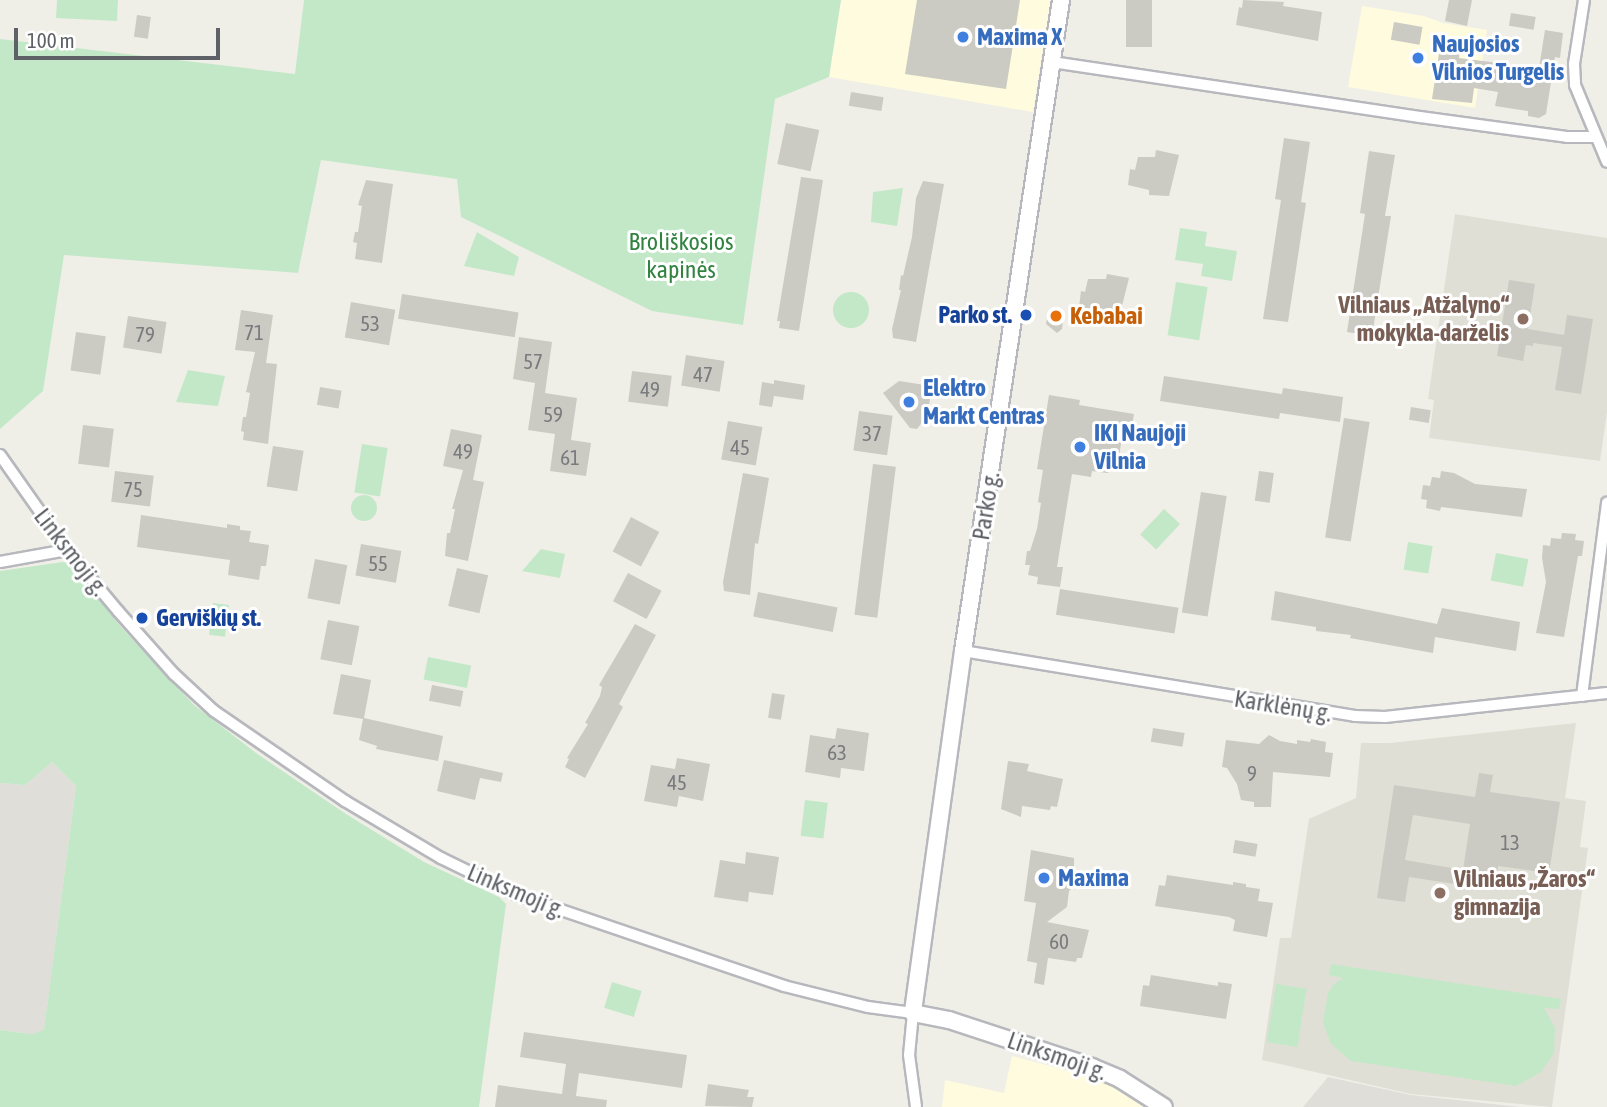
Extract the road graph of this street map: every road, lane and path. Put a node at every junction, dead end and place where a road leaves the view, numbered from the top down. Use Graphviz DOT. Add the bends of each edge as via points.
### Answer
graph roads {
  1 [pos="1061,0"];
  2 [pos="1584,0"];
  3 [pos="1052,62"];
  4 [pos="1594,137"];
  5 [pos="1607,163"];
  6 [pos="0,455"];
  7 [pos="1607,503"];
  8 [pos="67,550"];
  9 [pos="0,562"];
  10 [pos="962,651"];
  11 [pos="1607,693"];
  12 [pos="1582,696"];
  13 [pos="913,1013"];
  14 [pos="916,1107"];
  15 [pos="1164,1107"];
  1 -- 3 [label="main road, Parko g."];
  2 -- 4 [label="street" via="1574,74"];
  3 -- 4 [label="street" via="1420,117"];
  3 -- 10 [label="main road, Parko g."];
  4 -- 5 [label="street"];
  6 -- 8 [label="street, Linksmoji g."];
  7 -- 12 [label="street"];
  8 -- 9 [label="street"];
  8 -- 13 [label="street, Linksmoji g." via="174,674 214,711 345,801 441,858 549,908 783,986"];
  10 -- 12 [label="street, Karklėnų g." via="1355,716"];
  10 -- 13 [label="main road, Parko g."];
  11 -- 12 [label="street, Karklėnų g."];
  13 -- 14 [label="street" via="909,1055"];
  13 -- 15 [label="main road, Linksmoji g." via="949,1020 1092,1067"];
}
